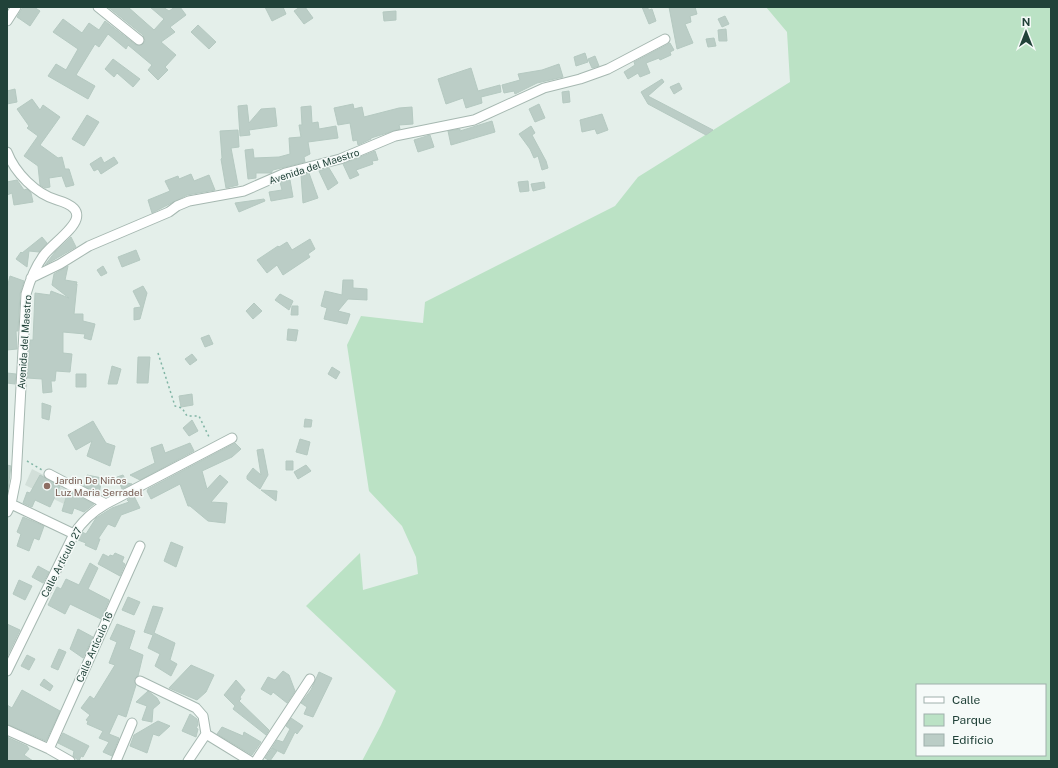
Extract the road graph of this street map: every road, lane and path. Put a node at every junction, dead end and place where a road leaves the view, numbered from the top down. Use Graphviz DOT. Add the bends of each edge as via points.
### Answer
graph roads {
  1 [pos="16,7"];
  2 [pos="98,7"];
  3 [pos="7,21"];
  4 [pos="665,39"];
  5 [pos="139,40"];
  6 [pos="7,152"];
  7 [pos="31,278"];
  8 [pos="158,353"];
  9 [pos="232,438"];
  10 [pos="213,447"];
  11 [pos="7,450"];
  12 [pos="16,454"];
  13 [pos="49,474"];
  14 [pos="106,504"];
  15 [pos="9,508"];
  16 [pos="74,534"];
  17 [pos="140,546"];
  18 [pos="7,671"];
  19 [pos="310,679"];
  20 [pos="140,681"];
  21 [pos="132,724"];
  22 [pos="7,730"];
  23 [pos="206,734"];
  24 [pos="49,749"];
  25 [pos="70,761"];
  26 [pos="116,761"];
  27 [pos="188,761"];
  28 [pos="250,761"];
  29 [pos="256,761"];
  1 -- 3 [label="street"];
  2 -- 5 [label="street"];
  4 -- 7 [label="street, Avenida del Maestro" via="608,69 537,91 474,120 395,136 340,159 285,173 244,190 190,201 89,246"];
  6 -- 7 [label="street" via="10,161 33,187 45,196 69,204 77,213 72,227 44,254"];
  7 -- 12 [label="street, Avenida del Maestro" via="24,313"];
  8 -- 10 [label="path" via="175,406 182,408 187,416 199,416"];
  9 -- 10 [label="street, Calle Artículo 27"];
  10 -- 14 [label="street, Calle Artículo 27"];
  11 -- 12 [label="street"];
  12 -- 13 [label="path"];
  12 -- 15 [label="street, Avenida del Maestro" via="16,479"];
  13 -- 14 [label="street"];
  14 -- 16 [label="street, Calle Artículo 27" via="92,512"];
  15 -- 16 [label="street"];
  16 -- 18 [label="street, Calle Artículo 27"];
  17 -- 24 [label="street, Calle Artículo 16"];
  19 -- 29 [label="street"];
  20 -- 23 [label="street" via="196,708 203,716"];
  21 -- 26 [label="street"];
  22 -- 24 [label="street"];
  23 -- 27 [label="street"];
  23 -- 28 [label="street"];
  24 -- 25 [label="street"];
}
